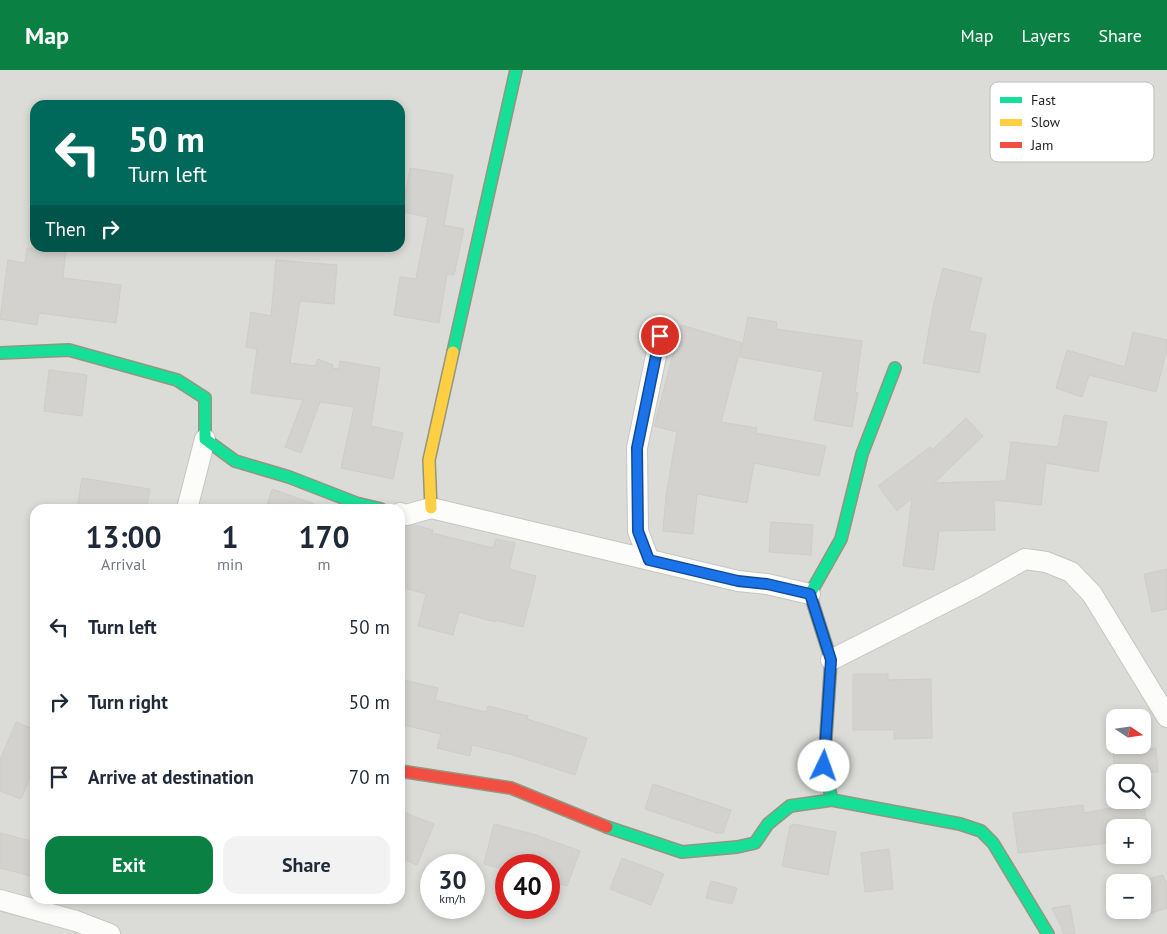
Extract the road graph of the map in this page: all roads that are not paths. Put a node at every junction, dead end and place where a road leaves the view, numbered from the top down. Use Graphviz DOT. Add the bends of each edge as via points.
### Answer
graph roads {
  1 [pos="516,70"];
  2 [pos="660,336"];
  3 [pos="0,353"];
  4 [pos="894,368"];
  5 [pos="205,439"];
  6 [pos="188,504"];
  7 [pos="360,504"];
  8 [pos="432,508"];
  9 [pos="405,515"];
  10 [pos="638,531"];
  11 [pos="618,553"];
  12 [pos="649,560"];
  13 [pos="810,594"];
  14 [pos="831,660"];
  15 [pos="1167,717"];
  16 [pos="405,772"];
  17 [pos="832,800"];
  18 [pos="0,900"];
  19 [pos="110,934"];
  20 [pos="1048,934"];
  1 -- 8 [label="street" via="429,460"];
  2 -- 10 [label="street" via="637,448"];
  3 -- 5 [label="street" via="69,350 177,380 205,398"];
  4 -- 13 [label="street" via="862,454 841,539"];
  5 -- 6 [label="street"];
  5 -- 7 [label="street" via="235,461 290,477"];
  8 -- 9 [label="street"];
  8 -- 11 [label="street"];
  10 -- 11 [label="street"];
  10 -- 12 [label="street"];
  11 -- 12 [label="street"];
  12 -- 13 [label="street"];
  13 -- 14 [label="street"];
  14 -- 15 [label="street" via="1025,559 1046,562 1071,572 1092,594"];
  14 -- 17 [label="street" via="824,766"];
  16 -- 17 [label="street" via="511,788 618,831 682,852 737,848 755,843 768,824 790,806"];
  17 -- 20 [label="street" via="960,824 981,831 993,843"];
  18 -- 19 [label="street"];
}
